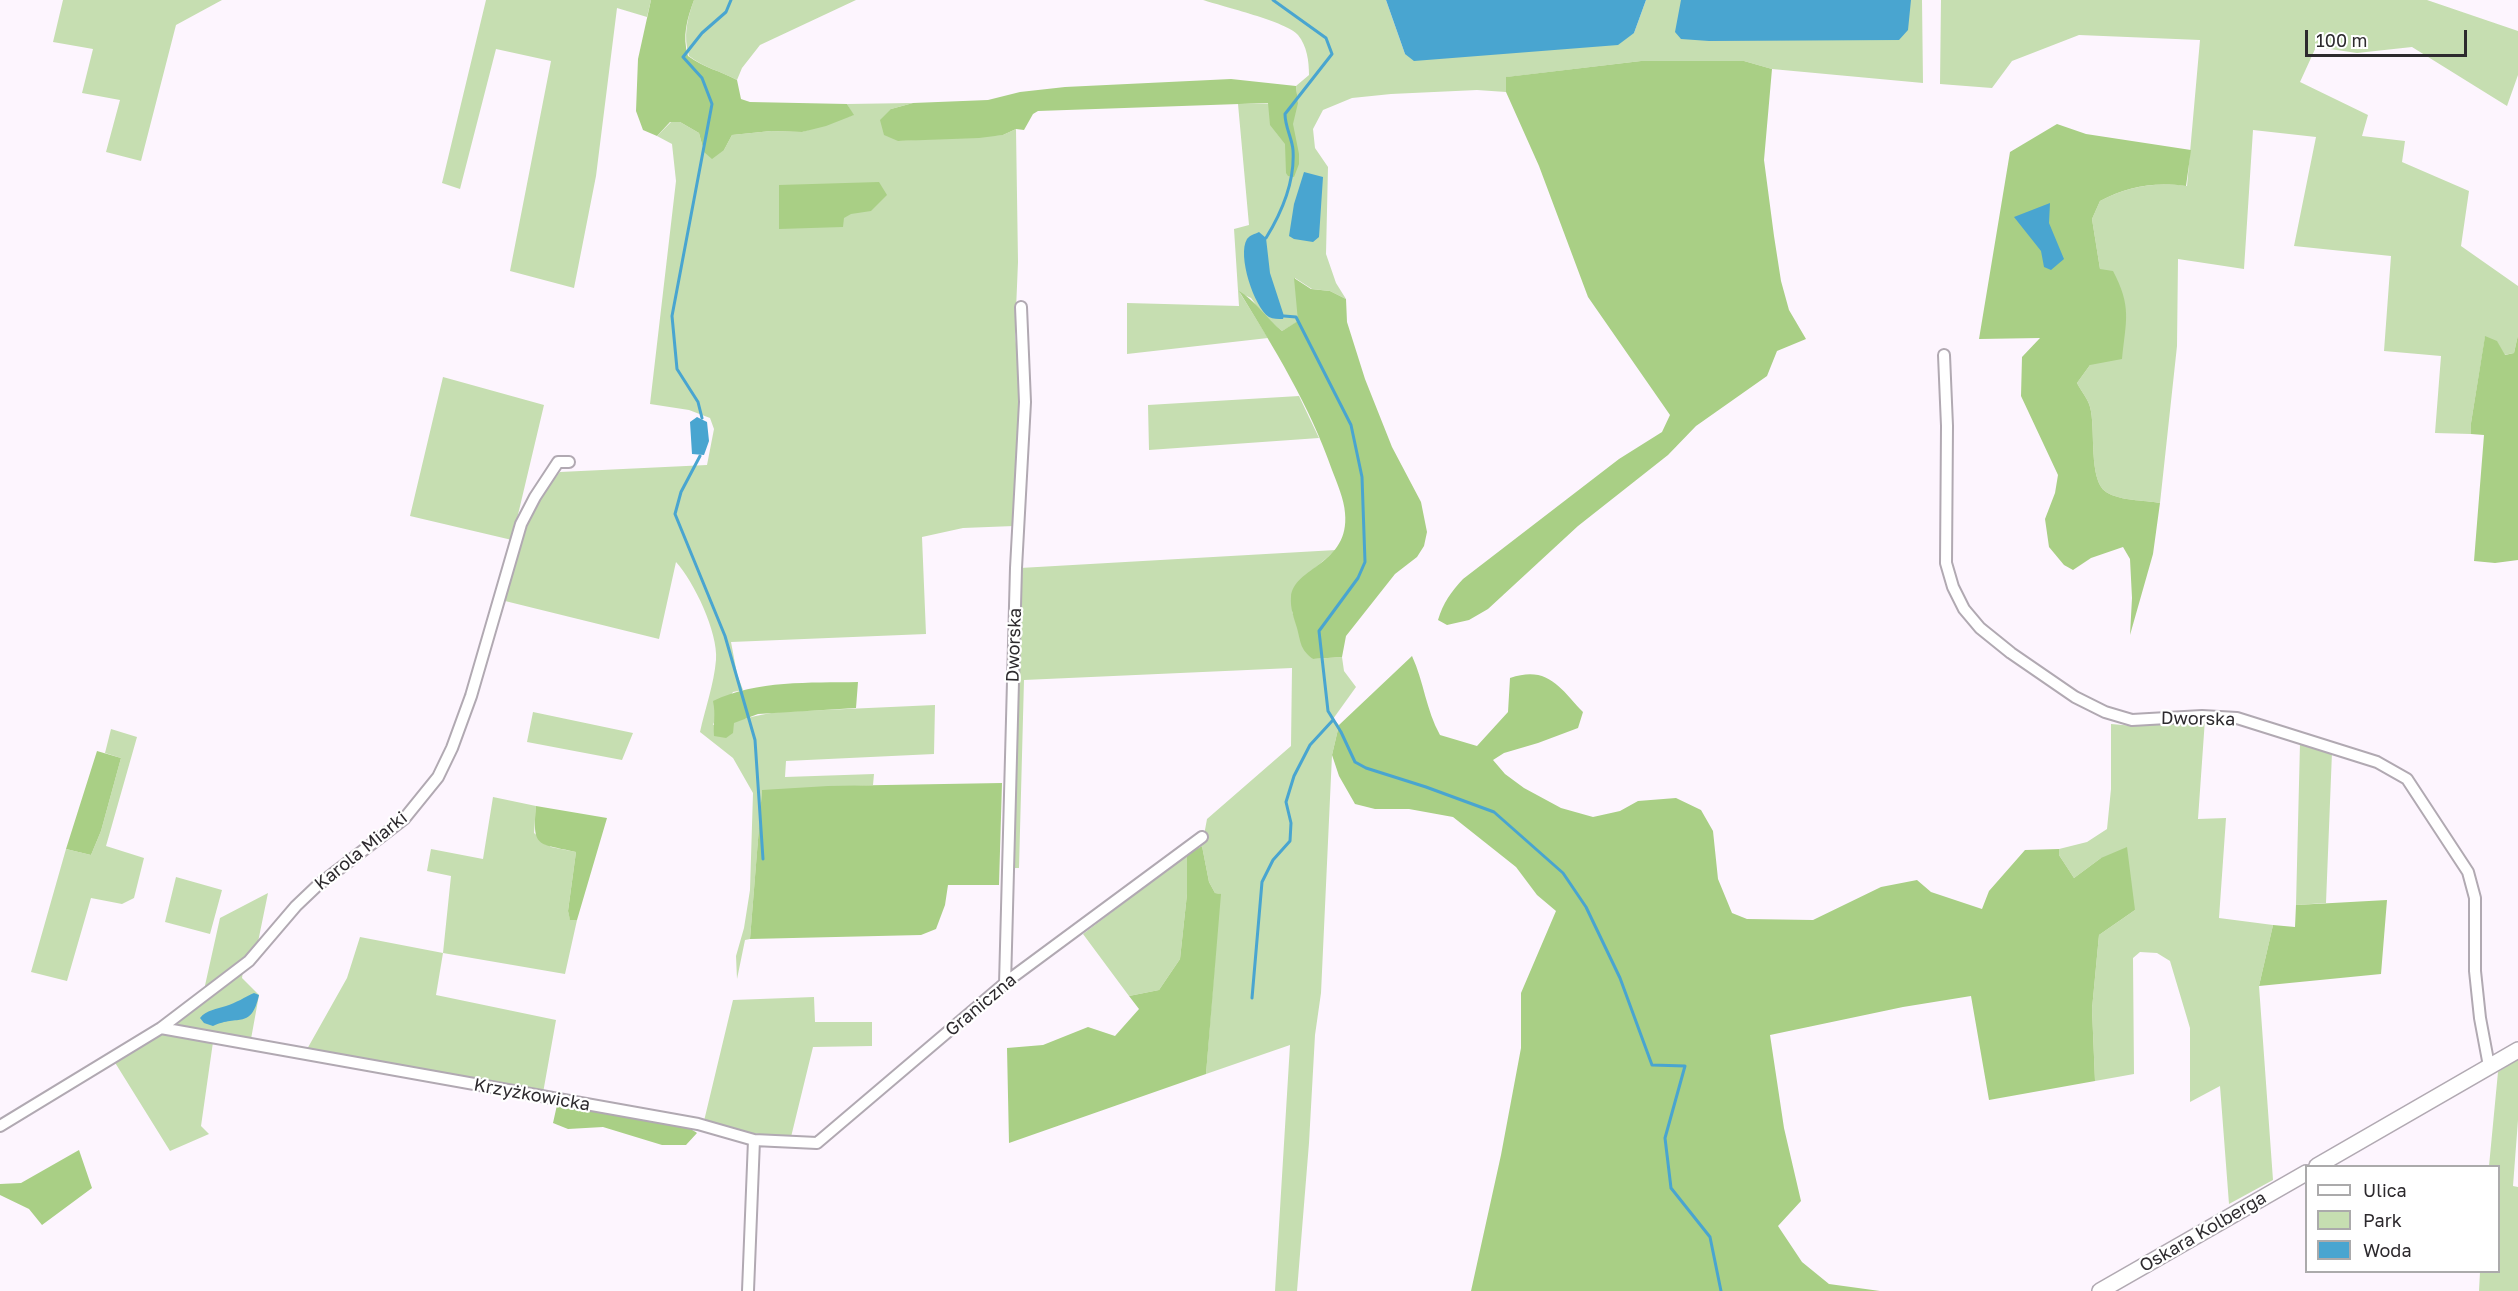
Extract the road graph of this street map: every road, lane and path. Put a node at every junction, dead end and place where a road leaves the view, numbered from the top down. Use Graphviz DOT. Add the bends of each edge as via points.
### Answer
graph roads {
  1 [pos="1021,307"];
  2 [pos="1944,355"];
  3 [pos="569,462"];
  4 [pos="1202,837"];
  5 [pos="1005,984"];
  6 [pos="161,1028"];
  7 [pos="2518,1050"];
  8 [pos="2489,1066"];
  9 [pos="0,1126"];
  10 [pos="754,1140"];
  11 [pos="2320,1165"];
  12 [pos="2305,1174"];
  13 [pos="748,1291"];
  14 [pos="2100,1291"];
  1 -- 5 [label="street, Dworska" via="1025,402 1016,567"];
  2 -- 8 [label="street, Dworska" via="1946,563 1964,609 2011,653 2075,697 2105,712 2132,720 2237,718 2377,762 2407,779 2468,872 2475,898 2475,970"];
  3 -- 6 [label="street, Karola Miarki" via="558,462 521,524 471,696 438,777 404,819 296,906 249,961"];
  4 -- 5 [label="street, Graniczna"];
  5 -- 10 [label="street, Graniczna" via="817,1143"];
  6 -- 9 [label="street, Karola Miarki"];
  6 -- 10 [label="street, Krzyżkowicka" via="698,1124"];
  7 -- 8 [label="main road"];
  8 -- 11 [label="main road"];
  10 -- 13 [label="street"];
  12 -- 14 [label="main road, Oskara Kolberga"];
}
